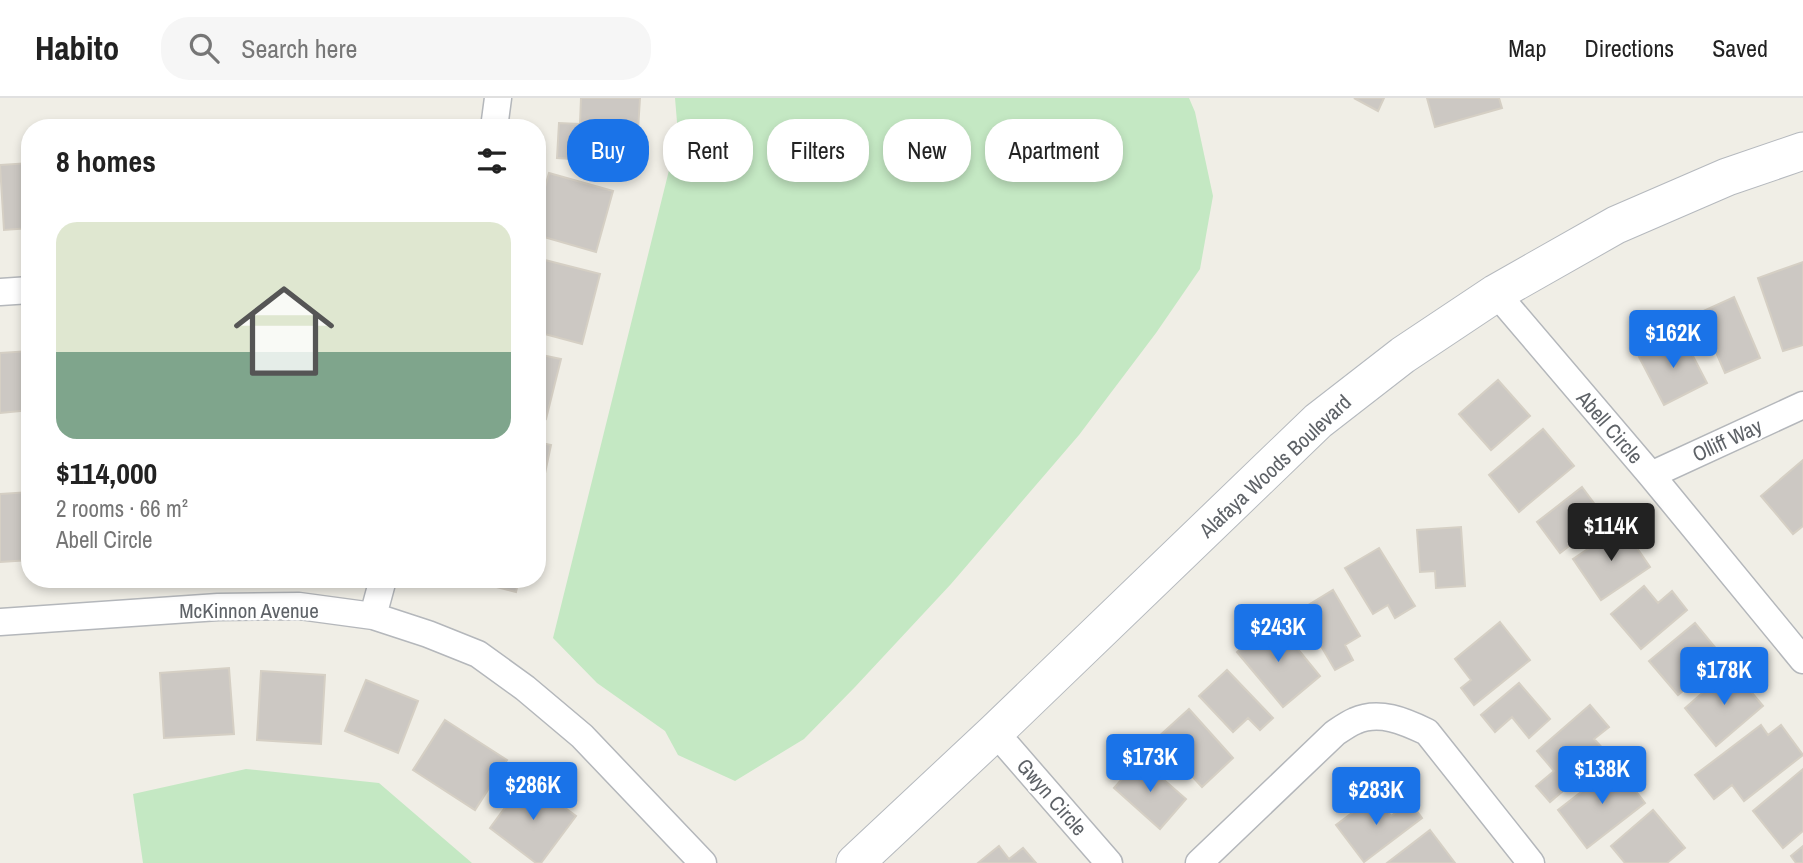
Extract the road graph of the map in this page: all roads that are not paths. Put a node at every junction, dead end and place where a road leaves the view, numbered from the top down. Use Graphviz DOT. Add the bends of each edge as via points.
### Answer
graph roads {
  1 [pos="498,98"];
  2 [pos="495,119"];
  3 [pos="1803,151"];
  4 [pos="21,291"];
  5 [pos="0,292"];
  6 [pos="1496,293"];
  7 [pos="1803,405"];
  8 [pos="1651,475"];
  9 [pos="381,588"];
  10 [pos="373,616"];
  11 [pos="0,622"];
  12 [pos="1803,660"];
  13 [pos="995,732"];
  14 [pos="703,863"];
  15 [pos="855,863"];
  16 [pos="1109,863"];
  17 [pos="1199,863"];
  18 [pos="1531,863"];
  1 -- 2 [label="street"];
  3 -- 6 [label="street, Alafaya Woods Boulevard" via="1727,177 1616,225"];
  4 -- 5 [label="street"];
  6 -- 8 [label="street, Abell Circle"];
  6 -- 13 [label="street, Alafaya Woods Boulevard" via="1403,355 1318,421"];
  7 -- 8 [label="street, Olliff Way"];
  8 -- 12 [label="street, Abell Circle"];
  9 -- 10 [label="street"];
  10 -- 11 [label="street, McKinnon Avenue" via="299,606 218,607"];
  10 -- 14 [label="street, McKinnon Avenue" via="478,654 525,688 582,736"];
  13 -- 15 [label="street, Alafaya Woods Boulevard"];
  13 -- 16 [label="street, Gwyn Circle"];
  17 -- 18 [label="street" via="1335,733 1356,720 1377,716 1403,720 1427,732"];
}
